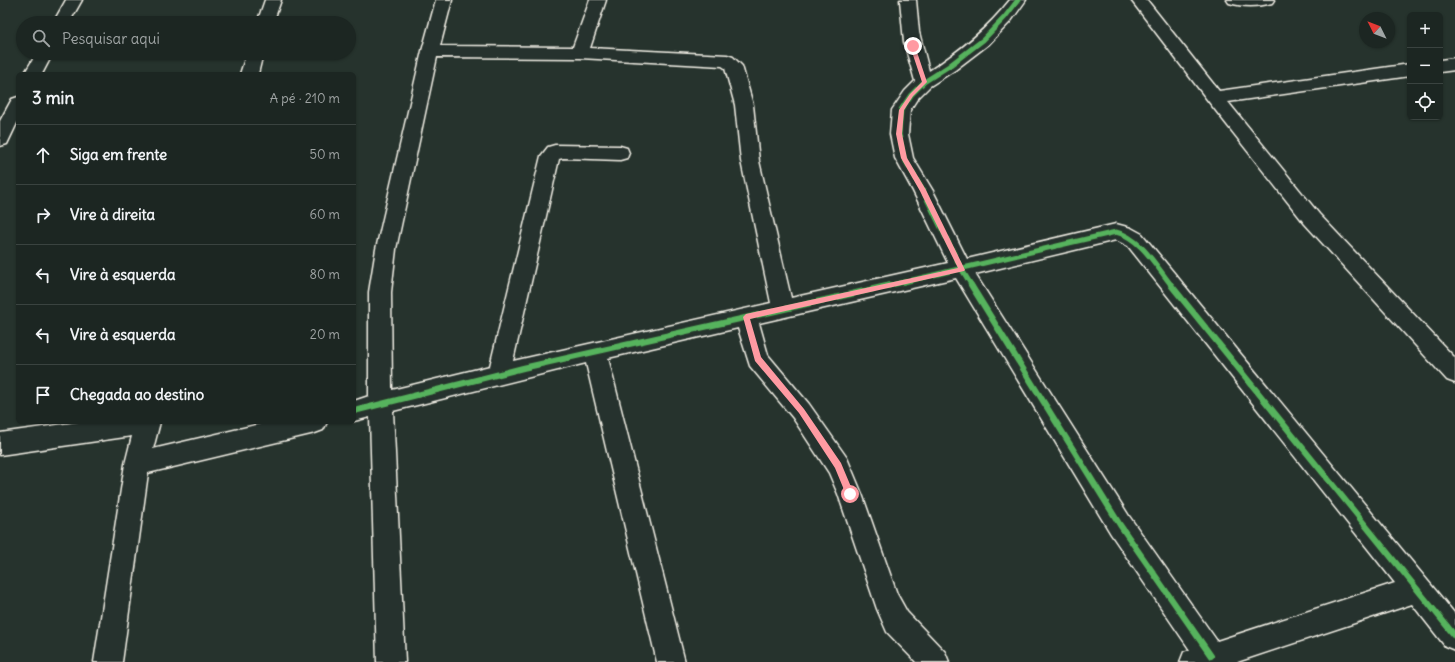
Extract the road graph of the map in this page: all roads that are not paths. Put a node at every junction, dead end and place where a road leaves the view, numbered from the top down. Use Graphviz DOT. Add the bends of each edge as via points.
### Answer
graph roads {
  1 [pos="74,0"];
  2 [pos="273,0"];
  3 [pos="444,0"];
  4 [pos="598,0"];
  5 [pos="908,0"];
  6 [pos="1018,0"];
  7 [pos="1139,0"];
  8 [pos="1235,0"];
  9 [pos="1266,0"];
  10 [pos="65,16"];
  11 [pos="267,16"];
  12 [pos="430,51"];
  13 [pos="580,54"];
  14 [pos="41,60"];
  15 [pos="253,60"];
  16 [pos="1455,64"];
  17 [pos="1443,66"];
  18 [pos="1407,70"];
  19 [pos="34,72"];
  20 [pos="249,72"];
  21 [pos="924,82"];
  22 [pos="1215,98"];
  23 [pos="16,107"];
  24 [pos="0,139"];
  25 [pos="620,153"];
  26 [pos="962,270"];
  27 [pos="782,309"];
  28 [pos="746,317"];
  29 [pos="594,352"];
  30 [pos="1455,373"];
  31 [pos="499,374"];
  32 [pos="381,403"];
  33 [pos="356,410"];
  34 [pos="135,424"];
  35 [pos="147,424"];
  36 [pos="306,424"];
  37 [pos="0,444"];
  38 [pos="136,464"];
  39 [pos="1418,589"];
  40 [pos="1455,636"];
  41 [pos="1202,659"];
  42 [pos="108,662"];
  43 [pos="391,662"];
  44 [pos="671,662"];
  45 [pos="935,662"];
  1 -- 10 [label="street"];
  2 -- 11 [label="street"];
  3 -- 12 [label="street"];
  4 -- 13 [label="street"];
  5 -- 21 [label="street" via="913,46"];
  6 -- 21 [label="street" via="1006,17 983,40"];
  7 -- 22 [label="street"];
  8 -- 9 [label="street"];
  12 -- 13 [label="street"];
  12 -- 32 [label="street" via="386,249 380,292"];
  13 -- 27 [label="street" via="716,60 727,61 733,66 744,105 750,161"];
  14 -- 19 [label="street"];
  15 -- 20 [label="street"];
  16 -- 17 [label="street"];
  18 -- 22 [label="street"];
  21 -- 26 [label="street" via="901,110 900,140 904,158 923,190"];
  22 -- 30 [label="street" via="1312,219"];
  23 -- 24 [label="street"];
  25 -- 31 [label="street" via="564,151 555,152 550,156"];
  26 -- 27 [label="street"];
  26 -- 39 [label="street" via="1116,232 1129,236 1140,246"];
  26 -- 41 [label="street"];
  27 -- 28 [label="street"];
  28 -- 29 [label="street"];
  28 -- 45 [label="street" via="758,359 801,411 838,466 886,600 897,622"];
  29 -- 31 [label="street"];
  29 -- 44 [label="street"];
  31 -- 32 [label="street"];
  32 -- 33 [label="street"];
  32 -- 43 [label="street"];
  34 -- 37 [label="street"];
  35 -- 38 [label="street"];
  36 -- 38 [label="street"];
  38 -- 42 [label="street"];
  39 -- 40 [label="street"];
  39 -- 41 [label="street"];
}
